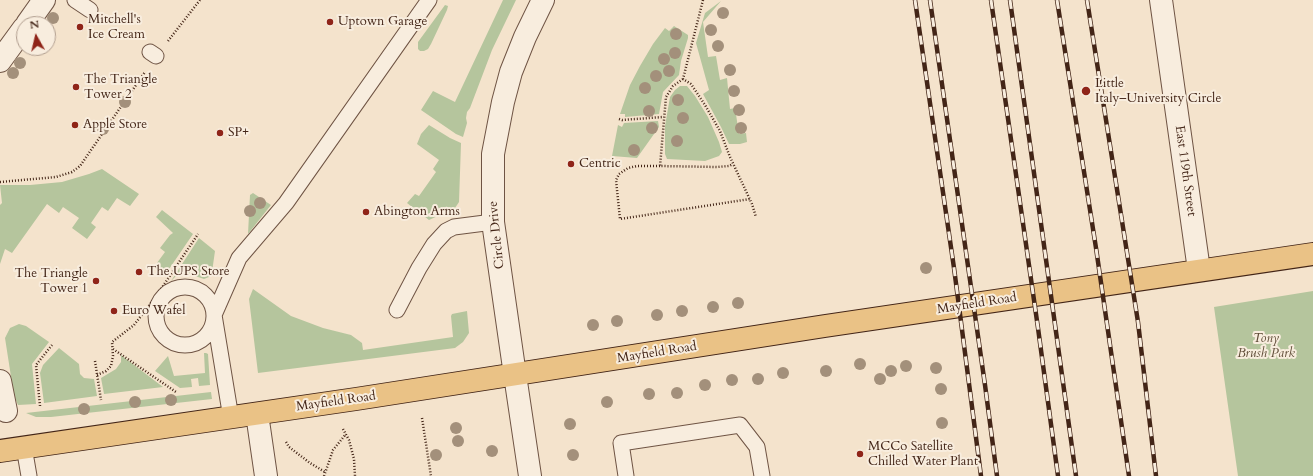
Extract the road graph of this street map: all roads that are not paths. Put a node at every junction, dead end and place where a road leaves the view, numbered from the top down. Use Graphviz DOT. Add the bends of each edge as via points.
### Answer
graph roads {
  1 [pos="44,0"];
  2 [pos="75,0"];
  3 [pos="429,0"];
  4 [pos="543,0"];
  5 [pos="1161,0"];
  6 [pos="90,10"];
  7 [pos="33,16"];
  8 [pos="16,39"];
  9 [pos="0,61"];
  10 [pos="494,222"];
  11 [pos="1313,254"];
  12 [pos="1199,270"];
  13 [pos="397,310"];
  14 [pos="515,375"];
  15 [pos="0,381"];
  16 [pos="6,411"];
  17 [pos="257,414"];
  18 [pos="231,418"];
  19 [pos="24,448"];
  20 [pos="0,451"];
  21 [pos="29,476"];
  22 [pos="266,476"];
  23 [pos="530,476"];
  24 [pos="626,476"];
  25 [pos="762,476"];
  1 -- 7 [label="street"];
  2 -- 6 [label="lane"];
  3 -- 18 [label="lane" via="286,203 239,258 214,315"];
  4 -- 10 [label="street, Circle Drive" via="511,72 503,102 493,154"];
  5 -- 12 [label="street, East 119th Street"];
  8 -- 9 [label="street"];
  10 -- 13 [label="lane" via="454,227 446,231 434,244 419,268"];
  10 -- 14 [label="street, Circle Drive"];
  11 -- 12 [label="main road, Mayfield Road"];
  12 -- 14 [label="main road, Mayfield Road"];
  14 -- 17 [label="main road, Mayfield Road"];
  14 -- 23 [label="street, Circle Drive"];
  15 -- 16 [label="street"];
  17 -- 18 [label="main road, Mayfield Road"];
  17 -- 22 [label="street"];
  18 -- 19 [label="main road, Mayfield Road"];
  19 -- 20 [label="main road, Mayfield Road"];
  19 -- 21 [label="lane"];
  24 -- 25 [label="lane" via="621,443 740,425 757,447"];
}
